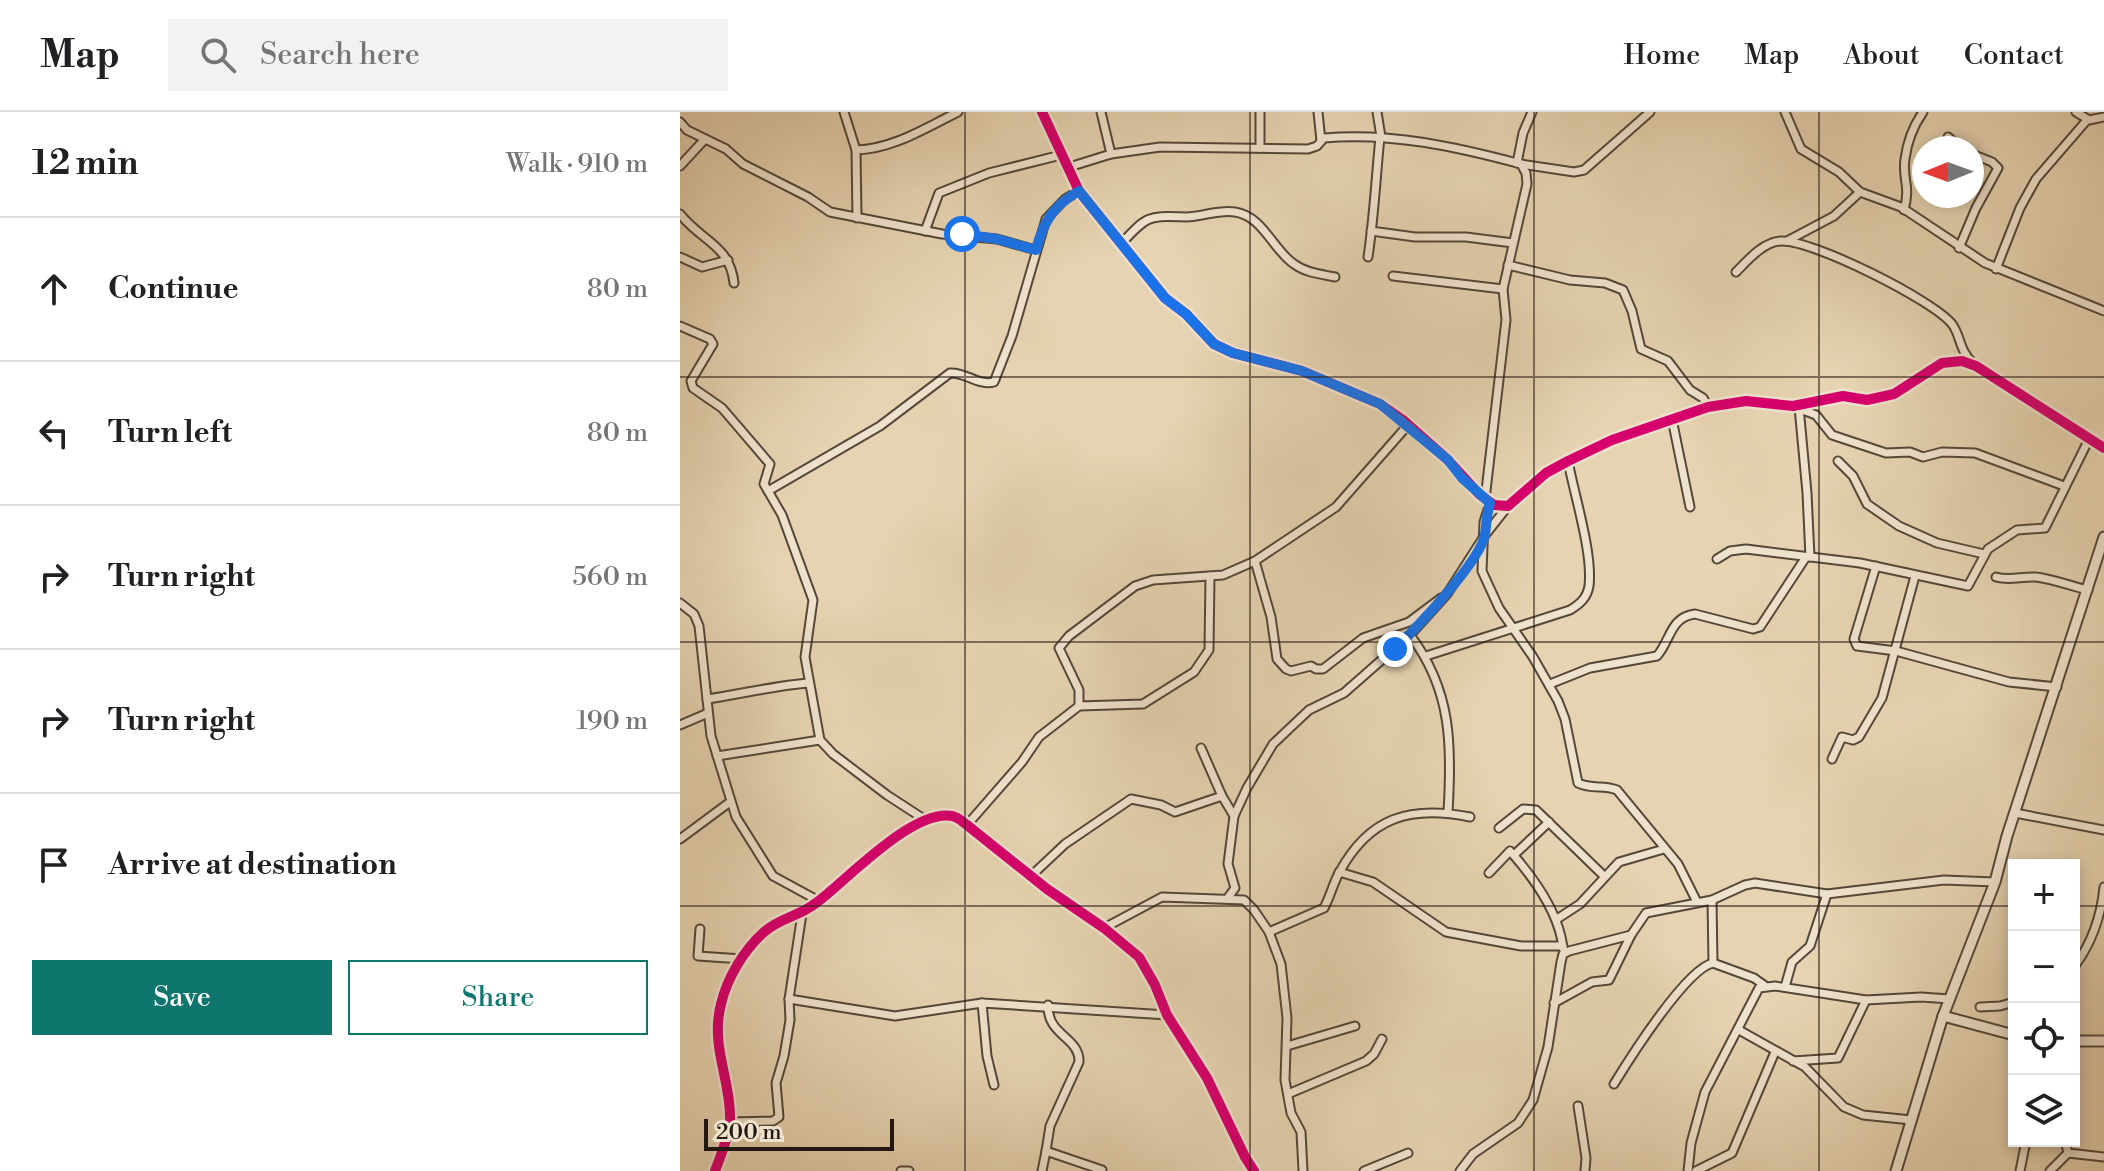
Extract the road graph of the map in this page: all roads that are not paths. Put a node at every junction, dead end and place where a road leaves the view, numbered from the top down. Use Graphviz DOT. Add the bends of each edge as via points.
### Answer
graph roads {
  1 [pos="844,112"];
  2 [pos="958,112"];
  3 [pos="1042,112"];
  4 [pos="1101,112"];
  5 [pos="1260,112"];
  6 [pos="1318,112"];
  7 [pos="1377,112"];
  8 [pos="1532,112"];
  9 [pos="1650,112"];
  10 [pos="1785,112"];
  11 [pos="1923,112"];
  12 [pos="2076,112"];
  13 [pos="2104,117"];
  14 [pos="2087,120"];
  15 [pos="680,122"];
  16 [pos="1380,137"];
  17 [pos="705,139"];
  18 [pos="1321,141"];
  19 [pos="1260,148"];
  20 [pos="856,150"];
  21 [pos="1111,154"];
  22 [pos="1061,155"];
  23 [pos="1984,159"];
  24 [pos="1519,164"];
  25 [pos="680,166"];
  26 [pos="1066,168"];
  27 [pos="1079,191"];
  28 [pos="1860,192"];
  29 [pos="1984,193"];
  30 [pos="1976,208"];
  31 [pos="1904,210"];
  32 [pos="680,214"];
  33 [pos="857,218"];
  34 [pos="925,231"];
  35 [pos="1371,231"];
  36 [pos="1787,241"];
  37 [pos="1122,243"];
  38 [pos="1513,243"];
  39 [pos="1959,248"];
  40 [pos="1036,250"];
  41 [pos="680,257"];
  42 [pos="1368,257"];
  43 [pos="728,260"];
  44 [pos="1508,265"];
  45 [pos="1996,269"];
  46 [pos="1736,272"];
  47 [pos="1393,276"];
  48 [pos="1335,277"];
  49 [pos="734,283"];
  50 [pos="1503,289"];
  51 [pos="2104,311"];
  52 [pos="680,326"];
  53 [pos="1976,366"];
  54 [pos="1708,407"];
  55 [pos="1799,407"];
  56 [pos="1672,419"];
  57 [pos="1408,425"];
  58 [pos="2089,439"];
  59 [pos="2104,448"];
  60 [pos="1568,461"];
  61 [pos="1838,461"];
  62 [pos="2064,486"];
  63 [pos="768,491"];
  64 [pos="1488,501"];
  65 [pos="1508,506"];
  66 [pos="1690,507"];
  67 [pos="1485,535"];
  68 [pos="2104,537"];
  69 [pos="1984,554"];
  70 [pos="1808,557"];
  71 [pos="1717,559"];
  72 [pos="1255,561"];
  73 [pos="1876,566"];
  74 [pos="1210,576"];
  75 [pos="1915,576"];
  76 [pos="1996,577"];
  77 [pos="2088,590"];
  78 [pos="1447,594"];
  79 [pos="680,603"];
  80 [pos="1515,629"];
  81 [pos="1410,635"];
  82 [pos="1896,651"];
  83 [pos="1426,656"];
  84 [pos="808,683"];
  85 [pos="1550,684"];
  86 [pos="2057,687"];
  87 [pos="707,699"];
  88 [pos="1079,706"];
  89 [pos="708,713"];
  90 [pos="680,725"];
  91 [pos="820,740"];
  92 [pos="1201,748"];
  93 [pos="717,756"];
  94 [pos="1832,759"];
  95 [pos="1222,796"];
  96 [pos="730,802"];
  97 [pos="1448,812"];
  98 [pos="2015,813"];
  99 [pos="1234,816"];
  100 [pos="1470,817"];
  101 [pos="927,821"];
  102 [pos="1549,822"];
  103 [pos="967,825"];
  104 [pos="1499,828"];
  105 [pos="2104,830"];
  106 [pos="680,839"];
  107 [pos="1664,849"];
  108 [pos="1514,855"];
  109 [pos="1339,872"];
  110 [pos="1489,873"];
  111 [pos="1031,876"];
  112 [pos="1604,876"];
  113 [pos="1995,882"];
  114 [pos="2104,887"];
  115 [pos="1827,894"];
  116 [pos="1227,899"];
  117 [pos="1712,900"];
  118 [pos="819,901"];
  119 [pos="1697,902"];
  120 [pos="802,914"];
  121 [pos="1557,919"];
  122 [pos="1104,928"];
  123 [pos="700,929"];
  124 [pos="1269,932"];
  125 [pos="1631,935"];
  126 [pos="1563,950"];
  127 [pos="742,959"];
  128 [pos="2080,959"];
  129 [pos="1713,963"];
  130 [pos="1764,985"];
  131 [pos="1785,987"];
  132 [pos="789,999"];
  133 [pos="1950,999"];
  134 [pos="1866,1000"];
  135 [pos="982,1003"];
  136 [pos="1554,1003"];
  137 [pos="2010,1003"];
  138 [pos="1048,1005"];
  139 [pos="1980,1007"];
  140 [pos="1167,1015"];
  141 [pos="1943,1016"];
  142 [pos="1355,1026"];
  143 [pos="1739,1030"];
  144 [pos="2008,1033"];
  145 [pos="1382,1039"];
  146 [pos="2080,1041"];
  147 [pos="2104,1041"];
  148 [pos="1287,1046"];
  149 [pos="1775,1052"];
  150 [pos="1792,1061"];
  151 [pos="1614,1084"];
  152 [pos="994,1085"];
  153 [pos="1288,1094"];
  154 [pos="1578,1106"];
  155 [pos="1911,1120"];
  156 [pos="730,1122"];
  157 [pos="2025,1147"];
  158 [pos="2066,1147"];
  159 [pos="1046,1151"];
  160 [pos="1408,1153"];
  161 [pos="2068,1153"];
  162 [pos="2104,1157"];
  163 [pos="1102,1170"];
  164 [pos="715,1171"];
  165 [pos="901,1171"];
  166 [pos="909,1171"];
  167 [pos="1042,1171"];
  168 [pos="1254,1171"];
  169 [pos="1303,1171"];
  170 [pos="1364,1171"];
  171 [pos="1460,1171"];
  172 [pos="1585,1171"];
  173 [pos="1688,1171"];
  174 [pos="1696,1171"];
  175 [pos="1896,1171"];
  176 [pos="2020,1171"];
  177 [pos="2050,1171"];
  1 -- 20 [label="street"];
  2 -- 20 [label="street" via="889,145"];
  3 -- 22 [label="street"];
  4 -- 21 [label="street"];
  5 -- 19 [label="street"];
  6 -- 18 [label="street"];
  7 -- 16 [label="street"];
  8 -- 24 [label="street"];
  9 -- 24 [label="street" via="1584,170"];
  10 -- 28 [label="street" via="1801,149"];
  11 -- 31 [label="street" via="1905,159 1909,190"];
  12 -- 14 [label="street"];
  13 -- 14 [label="street"];
  14 -- 45 [label="street" via="2036,179"];
  15 -- 17 [label="street"];
  16 -- 18 [label="street"];
  16 -- 24 [label="street"];
  16 -- 35 [label="street"];
  17 -- 25 [label="street"];
  17 -- 33 [label="street" via="830,212"];
  18 -- 19 [label="street" via="1308,149"];
  19 -- 21 [label="street" via="1160,147"];
  20 -- 33 [label="street"];
  21 -- 26 [label="street"];
  22 -- 26 [label="street"];
  22 -- 34 [label="street" via="989,173 939,193"];
  23 -- 29 [label="street" via="1998,168"];
  24 -- 38 [label="street" via="1527,184"];
  26 -- 27 [label="street"];
  27 -- 37 [label="street"];
  27 -- 40 [label="street" via="1046,219"];
  28 -- 31 [label="street"];
  28 -- 36 [label="street" via="1834,216"];
  30 -- 39 [label="street"];
  31 -- 39 [label="street"];
  32 -- 43 [label="street"];
  33 -- 34 [label="street"];
  34 -- 40 [label="street" via="997,239"];
  35 -- 38 [label="street"];
  35 -- 42 [label="street"];
  36 -- 46 [label="street" via="1764,247"];
  36 -- 53 [label="street" via="1882,278 1928,306 1953,325 1961,350"];
  37 -- 48 [label="street" via="1161,215 1237,212 1261,226 1292,264"];
  37 -- 57 [label="street" via="1165,298 1214,344 1302,371 1380,404"];
  38 -- 44 [label="street"];
  39 -- 45 [label="street"];
  40 -- 63 [label="street" via="994,382 950,373 880,426"];
  41 -- 43 [label="street" via="702,267"];
  43 -- 49 [label="street"];
  44 -- 50 [label="street"];
  44 -- 54 [label="street" via="1623,290 1641,349 1668,361"];
  45 -- 51 [label="street"];
  47 -- 50 [label="street"];
  50 -- 64 [label="street" via="1506,320"];
  52 -- 63 [label="street" via="712,341 691,385 722,408 768,460"];
  53 -- 55 [label="street" via="1945,363 1887,396 1843,396"];
  53 -- 58 [label="street"];
  54 -- 55 [label="street" via="1746,401"];
  54 -- 56 [label="street"];
  55 -- 62 [label="street" via="1816,415 1832,435 1886,453 1975,453"];
  55 -- 70 [label="street"];
  56 -- 60 [label="street"];
  56 -- 66 [label="street"];
  57 -- 64 [label="street"];
  57 -- 72 [label="street" via="1336,507"];
  58 -- 59 [label="street"];
  58 -- 62 [label="street"];
  60 -- 65 [label="street"];
  60 -- 80 [label="street" via="1589,586 1581,603 1570,610"];
  61 -- 69 [label="street" via="1853,476 1867,504 1899,526 1937,543"];
  62 -- 69 [label="street" via="2044,529 2017,530"];
  63 -- 84 [label="street" via="786,523 813,600 805,657"];
  64 -- 65 [label="street"];
  64 -- 67 [label="street"];
  65 -- 67 [label="street"];
  67 -- 78 [label="street"];
  67 -- 80 [label="street" via="1482,571"];
  68 -- 77 [label="street"];
  69 -- 75 [label="street" via="1968,586"];
  70 -- 71 [label="street" via="1738,549"];
  70 -- 73 [label="street"];
  70 -- 85 [label="street" via="1756,629 1686,615 1671,629 1657,656 1590,668"];
  72 -- 74 [label="street"];
  72 -- 78 [label="street" via="1277,659 1291,671 1323,669 1363,638 1409,622"];
  73 -- 75 [label="street"];
  73 -- 82 [label="street" via="1854,643"];
  74 -- 88 [label="street" via="1209,650 1194,672 1143,704"];
  74 -- 88 [label="street" via="1135,586 1061,643 1060,652 1079,690"];
  75 -- 82 [label="street"];
  76 -- 77 [label="street" via="2043,578"];
  77 -- 86 [label="street"];
  78 -- 81 [label="street"];
  79 -- 87 [label="street" via="699,626"];
  80 -- 83 [label="street"];
  80 -- 85 [label="street"];
  81 -- 83 [label="street"];
  81 -- 99 [label="street" via="1344,693 1309,710 1273,744"];
  82 -- 86 [label="street" via="2009,682"];
  82 -- 94 [label="street" via="1876,711 1856,740 1842,737"];
  83 -- 97 [label="street" via="1440,689 1451,752"];
  84 -- 87 [label="street"];
  84 -- 91 [label="street"];
  85 -- 107 [label="street" via="1565,719 1578,783 1617,790"];
  86 -- 98 [label="street"];
  87 -- 89 [label="street"];
  88 -- 103 [label="street" via="1039,737"];
  89 -- 90 [label="street"];
  89 -- 93 [label="street"];
  91 -- 93 [label="street"];
  91 -- 101 [label="street"];
  92 -- 95 [label="street"];
  93 -- 96 [label="street"];
  95 -- 99 [label="street"];
  95 -- 111 [label="street" via="1175,812 1131,799 1065,844"];
  96 -- 106 [label="street"];
  96 -- 118 [label="street" via="773,876"];
  97 -- 100 [label="street"];
  97 -- 109 [label="street" via="1379,825 1364,836"];
  98 -- 105 [label="street"];
  98 -- 113 [label="street"];
  99 -- 116 [label="street" via="1228,864 1235,888"];
  101 -- 103 [label="street" via="955,816"];
  101 -- 118 [label="street" via="867,858"];
  102 -- 104 [label="street" via="1536,810 1523,809"];
  102 -- 108 [label="street"];
  102 -- 112 [label="street"];
  103 -- 111 [label="street"];
  107 -- 112 [label="street" via="1619,862"];
  107 -- 119 [label="street"];
  108 -- 110 [label="street" via="1507,851"];
  108 -- 121 [label="street"];
  109 -- 124 [label="street" via="1324,908"];
  109 -- 126 [label="street" via="1373,882 1446,932"];
  111 -- 122 [label="street"];
  112 -- 121 [label="street" via="1580,904"];
  113 -- 115 [label="street" via="1944,880"];
  113 -- 133 [label="street"];
  114 -- 128 [label="street" via="2098,922"];
  115 -- 117 [label="street" via="1755,883"];
  115 -- 131 [label="street" via="1810,946 1792,962"];
  116 -- 122 [label="street" via="1162,897"];
  116 -- 124 [label="street" via="1249,903"];
  117 -- 119 [label="street"];
  117 -- 129 [label="street"];
  118 -- 120 [label="street"];
  119 -- 125 [label="street" via="1646,913"];
  120 -- 127 [label="street" via="774,923"];
  120 -- 132 [label="street"];
  121 -- 126 [label="street"];
  122 -- 140 [label="street" via="1139,957"];
  123 -- 127 [label="street" via="698,956"];
  124 -- 148 [label="street" via="1286,990"];
  125 -- 126 [label="street"];
  125 -- 136 [label="street" via="1609,980 1592,982"];
  126 -- 136 [label="street"];
  127 -- 156 [label="street" via="721,1004 717,1027"];
  129 -- 130 [label="street"];
  129 -- 151 [label="street" via="1699,969 1649,1029"];
  130 -- 131 [label="street"];
  130 -- 143 [label="street"];
  131 -- 134 [label="street"];
  132 -- 135 [label="street" via="895,1016"];
  132 -- 156 [label="street" via="790,1020 776,1083 779,1117"];
  133 -- 134 [label="street"];
  133 -- 141 [label="street"];
  134 -- 150 [label="street" via="1838,1058"];
  135 -- 138 [label="street"];
  135 -- 152 [label="street"];
  136 -- 171 [label="street" via="1533,1100 1518,1123 1473,1154"];
  137 -- 139 [label="street"];
  138 -- 140 [label="street"];
  138 -- 159 [label="street" via="1050,1024 1079,1055 1050,1126"];
  140 -- 168 [label="street" via="1207,1078"];
  141 -- 144 [label="street"];
  141 -- 155 [label="street"];
  142 -- 148 [label="street"];
  143 -- 149 [label="street"];
  143 -- 173 [label="street" via="1705,1092"];
  145 -- 153 [label="street" via="1366,1061"];
  146 -- 147 [label="street"];
  148 -- 153 [label="street"];
  149 -- 150 [label="street"];
  149 -- 174 [label="street" via="1732,1153"];
  150 -- 155 [label="street" via="1805,1067 1844,1107 1863,1115"];
  153 -- 169 [label="street" via="1301,1132"];
  154 -- 172 [label="street"];
  155 -- 175 [label="street"];
  156 -- 164 [label="street"];
  157 -- 176 [label="street"];
  158 -- 161 [label="street"];
  159 -- 163 [label="street"];
  159 -- 167 [label="street"];
  160 -- 170 [label="street"];
  161 -- 162 [label="street"];
  161 -- 177 [label="street"];
  165 -- 166 [label="street"];
}
